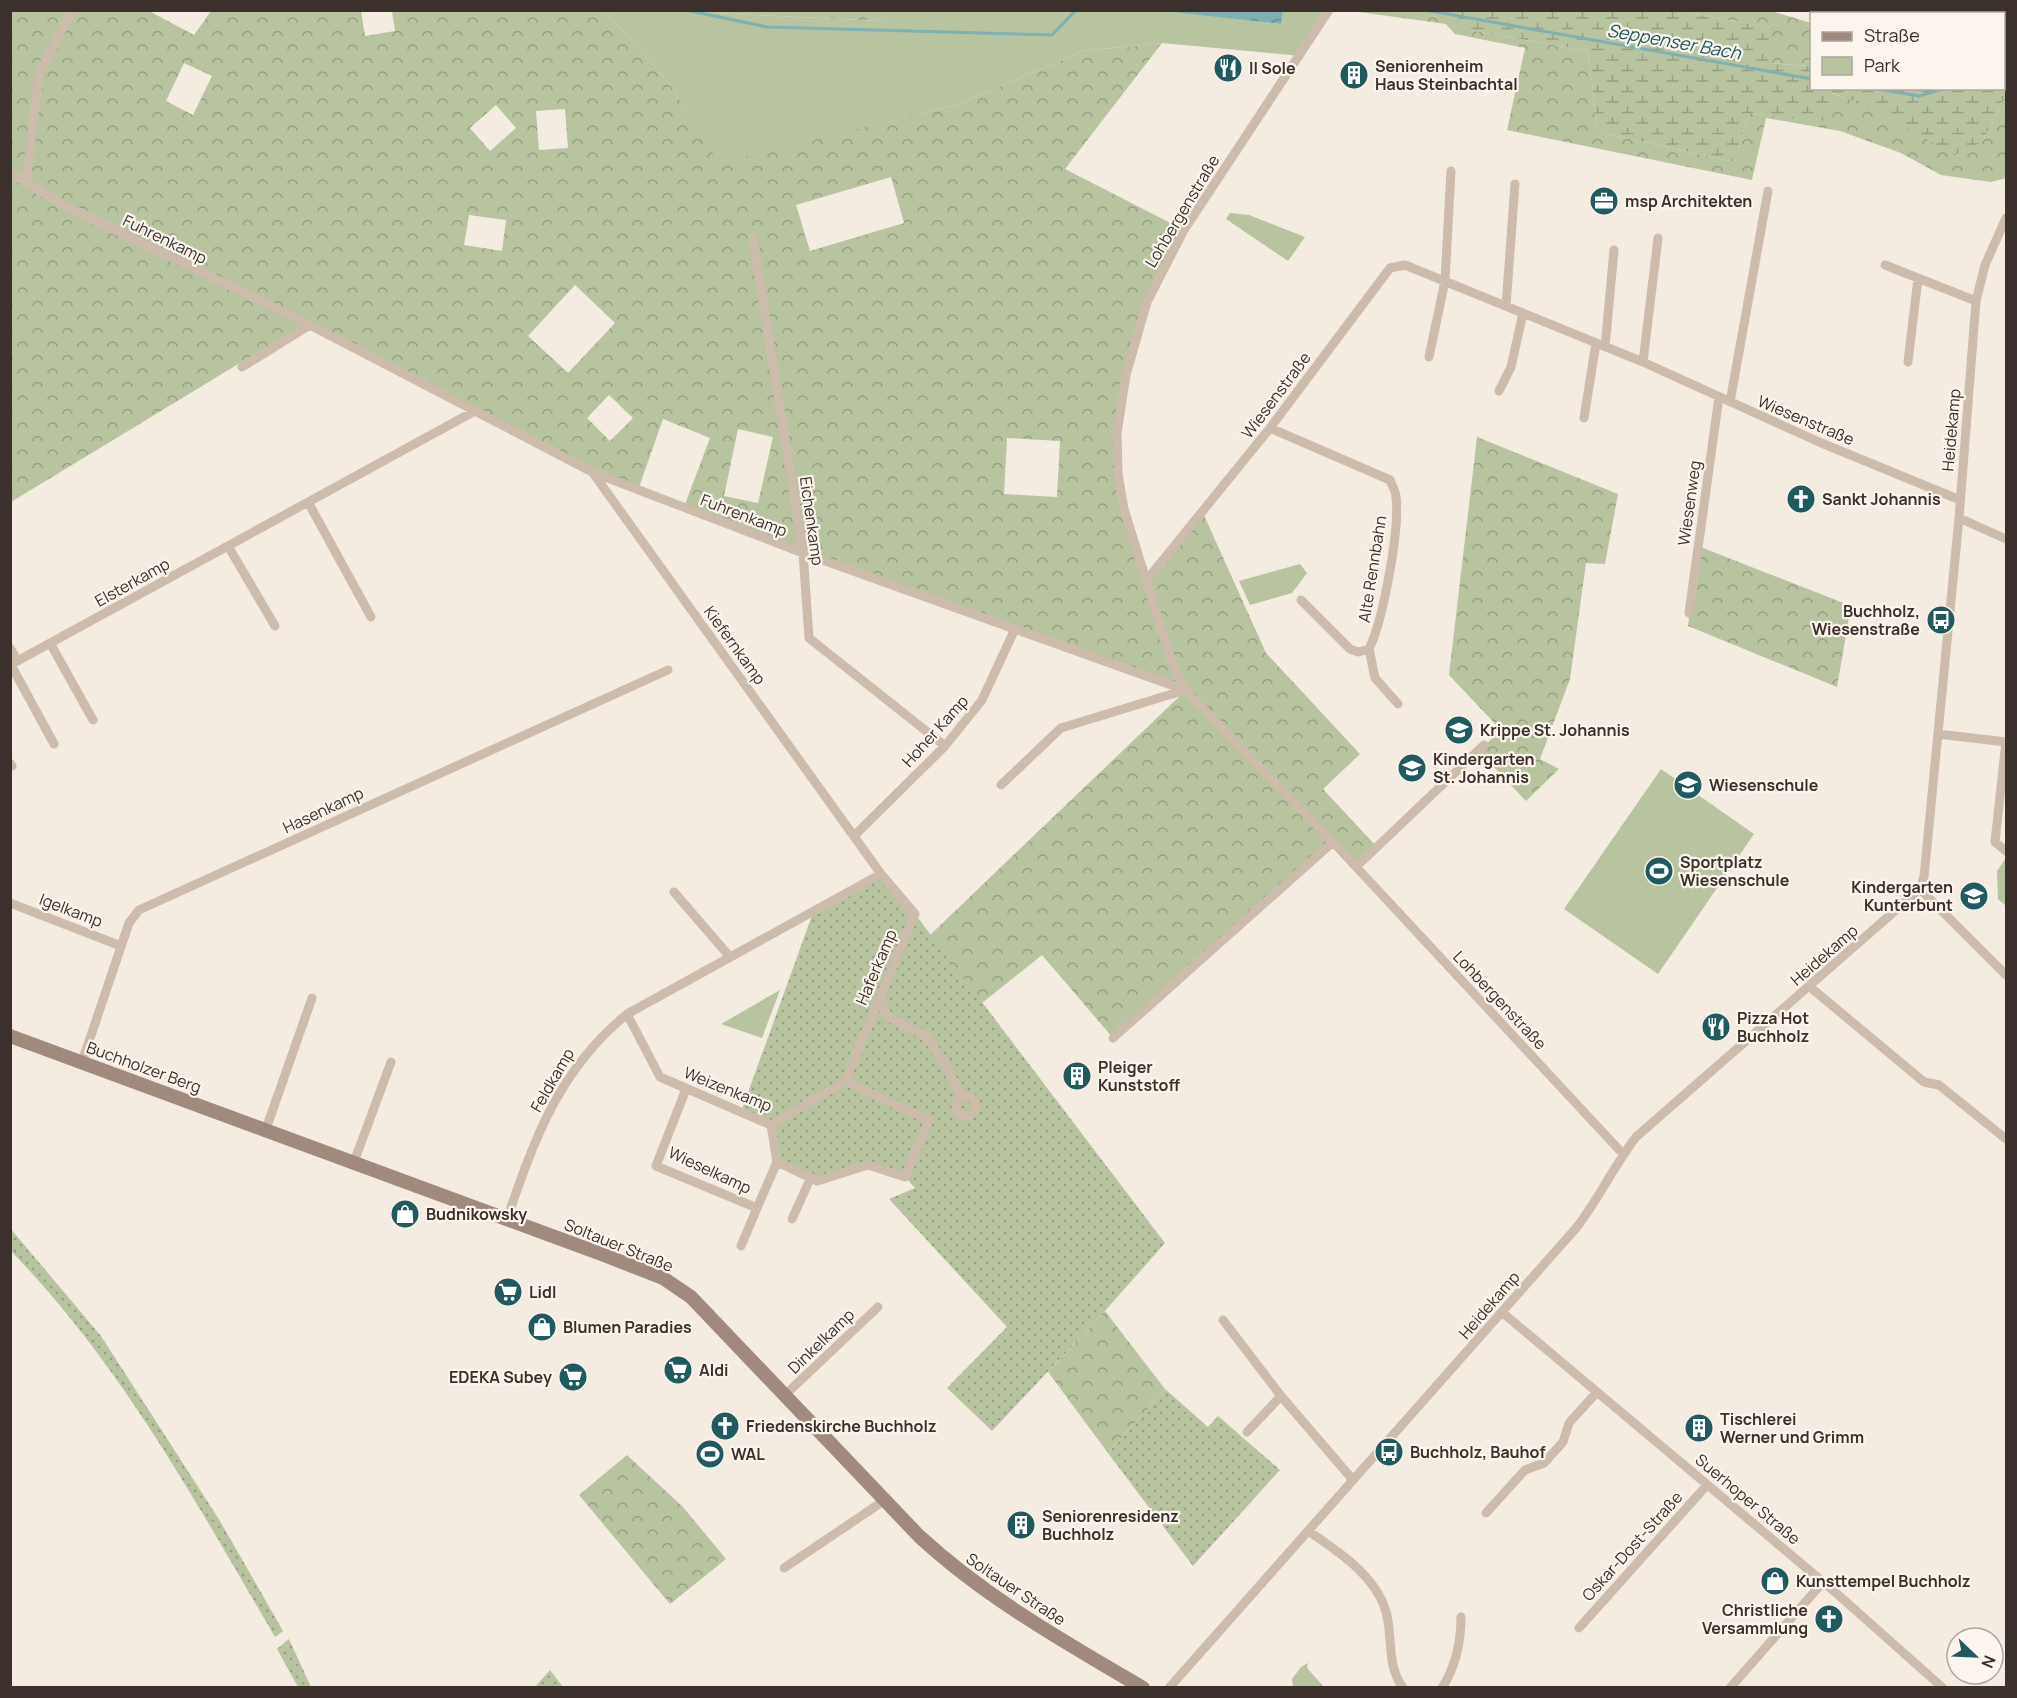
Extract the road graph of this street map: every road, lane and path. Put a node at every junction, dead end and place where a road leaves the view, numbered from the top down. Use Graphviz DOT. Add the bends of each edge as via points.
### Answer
graph roads {
  1 [pos="72,10"];
  2 [pos="1329,10"];
  3 [pos="1451,171"];
  4 [pos="10,173"];
  5 [pos="26,181"];
  6 [pos="1515,184"];
  7 [pos="1768,192"];
  8 [pos="2007,218"];
  9 [pos="753,237"];
  10 [pos="1658,237"];
  11 [pos="1614,250"];
  12 [pos="1885,265"];
  13 [pos="1918,278"];
  14 [pos="1445,281"];
  15 [pos="1976,301"];
  16 [pos="1506,306"];
  17 [pos="1522,313"];
  18 [pos="310,325"];
  19 [pos="1601,345"];
  20 [pos="1430,357"];
  21 [pos="1642,362"];
  22 [pos="1908,362"];
  23 [pos="242,368"];
  24 [pos="1498,391"];
  25 [pos="1719,397"];
  26 [pos="1730,402"];
  27 [pos="473,412"];
  28 [pos="1584,418"];
  29 [pos="1270,428"];
  30 [pos="592,472"];
  31 [pos="1960,500"];
  32 [pos="308,502"];
  33 [pos="1959,518"];
  34 [pos="2007,539"];
  35 [pos="228,546"];
  36 [pos="803,554"];
  37 [pos="1145,582"];
  38 [pos="1301,600"];
  39 [pos="1689,613"];
  40 [pos="371,617"];
  41 [pos="275,626"];
  42 [pos="1015,629"];
  43 [pos="51,644"];
  44 [pos="10,648"];
  45 [pos="1369,649"];
  46 [pos="13,664"];
  47 [pos="668,670"];
  48 [pos="1185,690"];
  49 [pos="1398,704"];
  50 [pos="93,720"];
  51 [pos="1938,734"];
  52 [pos="2006,742"];
  53 [pos="54,744"];
  54 [pos="1484,745"];
  55 [pos="945,746"];
  56 [pos="1001,785"];
  57 [pos="854,836"];
  58 [pos="1333,842"];
  59 [pos="2007,851"];
  60 [pos="1356,867"];
  61 [pos="881,874"];
  62 [pos="1920,889"];
  63 [pos="674,892"];
  64 [pos="10,903"];
  65 [pos="121,946"];
  66 [pos="730,957"];
  67 [pos="2007,975"];
  68 [pos="1810,987"];
  69 [pos="882,993"];
  70 [pos="312,998"];
  71 [pos="627,1014"];
  72 [pos="10,1036"];
  73 [pos="1113,1038"];
  74 [pos="82,1062"];
  75 [pos="391,1062"];
  76 [pos="845,1081"];
  77 [pos="686,1089"];
  78 [pos="962,1096"];
  79 [pos="771,1125"];
  80 [pos="266,1129"];
  81 [pos="2007,1139"];
  82 [pos="1623,1154"];
  83 [pos="354,1162"];
  84 [pos="777,1162"];
  85 [pos="371,1168"];
  86 [pos="810,1177"];
  87 [pos="757,1208"];
  88 [pos="507,1219"];
  89 [pos="792,1219"];
  90 [pos="741,1246"];
  91 [pos="878,1307"];
  92 [pos="1503,1313"];
  93 [pos="1223,1320"];
  94 [pos="1598,1392"];
  95 [pos="785,1395"];
  96 [pos="1281,1396"];
  97 [pos="1247,1432"];
  98 [pos="1353,1480"];
  99 [pos="1707,1485"];
  100 [pos="885,1500"];
  101 [pos="1486,1513"];
  102 [pos="1308,1531"];
  103 [pos="784,1568"];
  104 [pos="1823,1582"];
  105 [pos="1461,1617"];
  106 [pos="1579,1628"];
  107 [pos="1143,1688"];
  108 [pos="1169,1688"];
  109 [pos="1403,1688"];
  110 [pos="1442,1688"];
  111 [pos="1730,1688"];
  112 [pos="1943,1688"];
  1 -- 5 [label="street" via="39,72"];
  2 -- 37 [label="street, Lohbergenstraße" via="1199,206 1147,302 1126,375 1117,433 1124,509"];
  3 -- 14 [label="street"];
  4 -- 5 [label="street, Fuhrenkamp"];
  5 -- 18 [label="street, Fuhrenkamp" via="62,204"];
  6 -- 16 [label="street"];
  7 -- 26 [label="street"];
  8 -- 15 [label="street, Heidekamp" via="1985,265"];
  9 -- 36 [label="street, Eichenkamp"];
  10 -- 21 [label="street"];
  11 -- 19 [label="street"];
  12 -- 13 [label="street"];
  13 -- 15 [label="street"];
  13 -- 22 [label="street"];
  14 -- 16 [label="street, Wiesenstraße"];
  14 -- 20 [label="street"];
  14 -- 29 [label="street, Wiesenstraße" via="1405,265 1390,268"];
  15 -- 31 [label="street, Heidekamp"];
  16 -- 17 [label="street, Wiesenstraße"];
  17 -- 19 [label="street, Wiesenstraße"];
  17 -- 24 [label="street" via="1511,368"];
  18 -- 23 [label="street"];
  18 -- 27 [label="street, Fuhrenkamp"];
  19 -- 21 [label="street, Wiesenstraße"];
  19 -- 28 [label="street"];
  21 -- 25 [label="street, Wiesenstraße"];
  25 -- 26 [label="street, Wiesenstraße"];
  25 -- 39 [label="street, Wiesenweg"];
  26 -- 31 [label="street, Wiesenstraße"];
  27 -- 30 [label="street, Fuhrenkamp"];
  27 -- 32 [label="street, Elsterkamp"];
  29 -- 37 [label="street, Wiesenstraße"];
  29 -- 45 [label="street, Alte Rennbahn" via="1390,480 1397,513 1377,633"];
  30 -- 36 [label="street, Fuhrenkamp"];
  30 -- 57 [label="street, Kiefernkamp"];
  31 -- 33 [label="street, Heidekamp"];
  32 -- 35 [label="street, Elsterkamp"];
  32 -- 40 [label="street"];
  33 -- 34 [label="street"];
  33 -- 51 [label="street, Heidekamp"];
  35 -- 41 [label="street"];
  35 -- 43 [label="street, Elsterkamp"];
  36 -- 42 [label="street, Fuhrenkamp"];
  36 -- 55 [label="street, Eichenkamp" via="809,638"];
  37 -- 48 [label="street, Lohbergenstraße"];
  38 -- 45 [label="street, Alte Rennbahn" via="1350,649"];
  42 -- 48 [label="street, Fuhrenkamp"];
  42 -- 55 [label="street, Hoher Kamp" via="982,700"];
  43 -- 46 [label="street, Elsterkamp"];
  43 -- 50 [label="street"];
  44 -- 46 [label="street"];
  45 -- 49 [label="street" via="1375,678"];
  46 -- 53 [label="street"];
  47 -- 65 [label="street, Hasenkamp" via="139,910 129,923"];
  48 -- 56 [label="street" via="1061,728"];
  48 -- 58 [label="street, Lohbergenstraße"];
  51 -- 52 [label="street"];
  51 -- 62 [label="street, Heidekamp"];
  52 -- 59 [label="street" via="1995,842"];
  54 -- 60 [label="street"];
  55 -- 57 [label="street, Hoher Kamp"];
  57 -- 61 [label="street"];
  58 -- 60 [label="street, Lohbergenstraße"];
  58 -- 73 [label="street"];
  60 -- 82 [label="street, Lohbergenstraße"];
  61 -- 66 [label="street, Feldkamp"];
  61 -- 69 [label="street, Haferkamp" via="915,914"];
  62 -- 67 [label="street"];
  62 -- 68 [label="street, Heidekamp"];
  63 -- 66 [label="street"];
  64 -- 65 [label="street, Igelkamp"];
  65 -- 74 [label="street, Hasenkamp"];
  66 -- 71 [label="street, Feldkamp"];
  68 -- 81 [label="street" via="1924,1082 1940,1084"];
  68 -- 82 [label="street, Heidekamp" via="1636,1137"];
  69 -- 76 [label="street, Haferkamp"];
  69 -- 78 [label="street" via="883,1011 926,1038"];
  70 -- 80 [label="street"];
  71 -- 77 [label="street, Weizenkamp" via="660,1077"];
  71 -- 88 [label="street, Feldkamp" via="586,1052 567,1078 548,1113"];
  72 -- 74 [label="main road, Buchholzer Berg"];
  74 -- 80 [label="main road, Buchholzer Berg"];
  75 -- 83 [label="street"];
  76 -- 79 [label="street, Weizenkamp"];
  76 -- 86 [label="street" via="929,1120 905,1177 868,1164 818,1181"];
  77 -- 79 [label="street, Weizenkamp"];
  77 -- 87 [label="street, Wieselkamp" via="656,1166"];
  79 -- 84 [label="street"];
  80 -- 83 [label="main road, Buchholzer Berg"];
  82 -- 92 [label="street, Heidekamp" via="1590,1210"];
  83 -- 85 [label="main road, Buchholzer Berg"];
  84 -- 86 [label="street"];
  84 -- 87 [label="street, Wieselkamp"];
  85 -- 88 [label="main road, Soltauer Straße"];
  86 -- 89 [label="street"];
  87 -- 90 [label="street, Wieselkamp"];
  88 -- 95 [label="main road, Soltauer Straße" via="680,1288"];
  91 -- 95 [label="street, Dinkelkamp"];
  92 -- 94 [label="street, Suerhoper Straße"];
  92 -- 98 [label="street, Heidekamp"];
  93 -- 96 [label="street"];
  94 -- 99 [label="street, Suerhoper Straße"];
  94 -- 101 [label="street" via="1569,1423 1563,1442 1544,1463 1524,1470"];
  95 -- 100 [label="main road, Soltauer Straße"];
  96 -- 97 [label="street"];
  96 -- 98 [label="street"];
  98 -- 102 [label="street, Heidekamp"];
  99 -- 104 [label="street, Suerhoper Straße"];
  99 -- 106 [label="street, Oskar-Dost-Straße"];
  100 -- 103 [label="street"];
  100 -- 107 [label="main road, Soltauer Straße" via="954,1568 1000,1601"];
  102 -- 108 [label="street, Heidekamp"];
  102 -- 109 [label="street" via="1344,1557 1377,1591 1388,1619 1393,1671"];
  104 -- 111 [label="street"];
  104 -- 112 [label="street, Suerhoper Straße"];
  105 -- 110 [label="street" via="1456,1660"];
}
